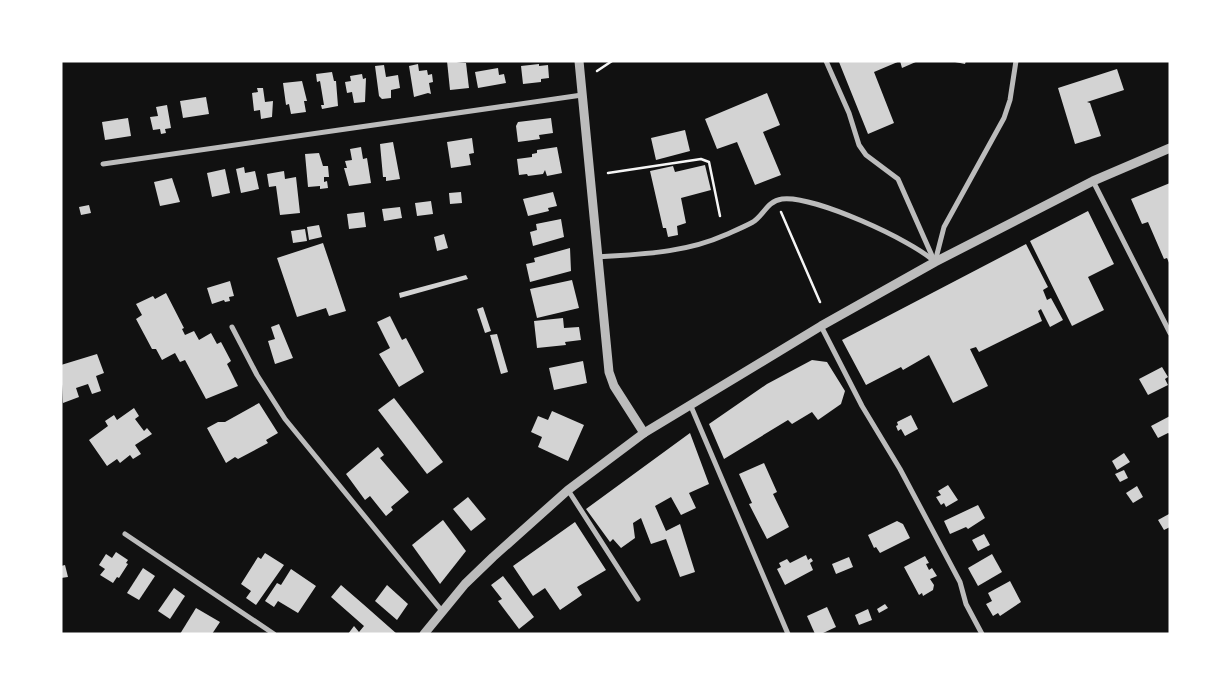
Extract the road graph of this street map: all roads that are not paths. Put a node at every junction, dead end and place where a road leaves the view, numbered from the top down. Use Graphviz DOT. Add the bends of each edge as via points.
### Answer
graph roads {
  1 [pos="579,61"];
  2 [pos="826,61"];
  3 [pos="1016,61"];
  4 [pos="582,95"];
  5 [pos="1170,148"];
  6 [pos="103,164"];
  7 [pos="1093,181"];
  8 [pos="598,257"];
  9 [pos="935,262"];
  10 [pos="821,326"];
  11 [pos="232,328"];
  12 [pos="1170,333"];
  13 [pos="690,404"];
  14 [pos="644,433"];
  15 [pos="568,490"];
  16 [pos="125,534"];
  17 [pos="638,600"];
  18 [pos="442,611"];
  19 [pos="274,634"];
  20 [pos="424,634"];
  21 [pos="788,634"];
  22 [pos="982,634"];
  1 -- 4 [label="street"];
  2 -- 9 [label="street" via="859,145 866,155 898,179"];
  3 -- 9 [label="street" via="1004,118 944,227"];
  4 -- 6 [label="street"];
  4 -- 8 [label="street"];
  5 -- 7 [label="street"];
  7 -- 9 [label="street"];
  7 -- 12 [label="street"];
  8 -- 9 [label="street" via="672,250 702,243 753,222 771,202 788,199 814,203 902,238"];
  8 -- 14 [label="street" via="610,378"];
  9 -- 10 [label="street"];
  10 -- 13 [label="street"];
  10 -- 22 [label="street" via="960,582 966,604"];
  11 -- 18 [label="street" via="285,418"];
  13 -- 14 [label="street"];
  13 -- 21 [label="street"];
  14 -- 15 [label="street"];
  15 -- 17 [label="street"];
  15 -- 18 [label="street" via="477,572"];
  16 -- 19 [label="street"];
  18 -- 20 [label="street"];
}
